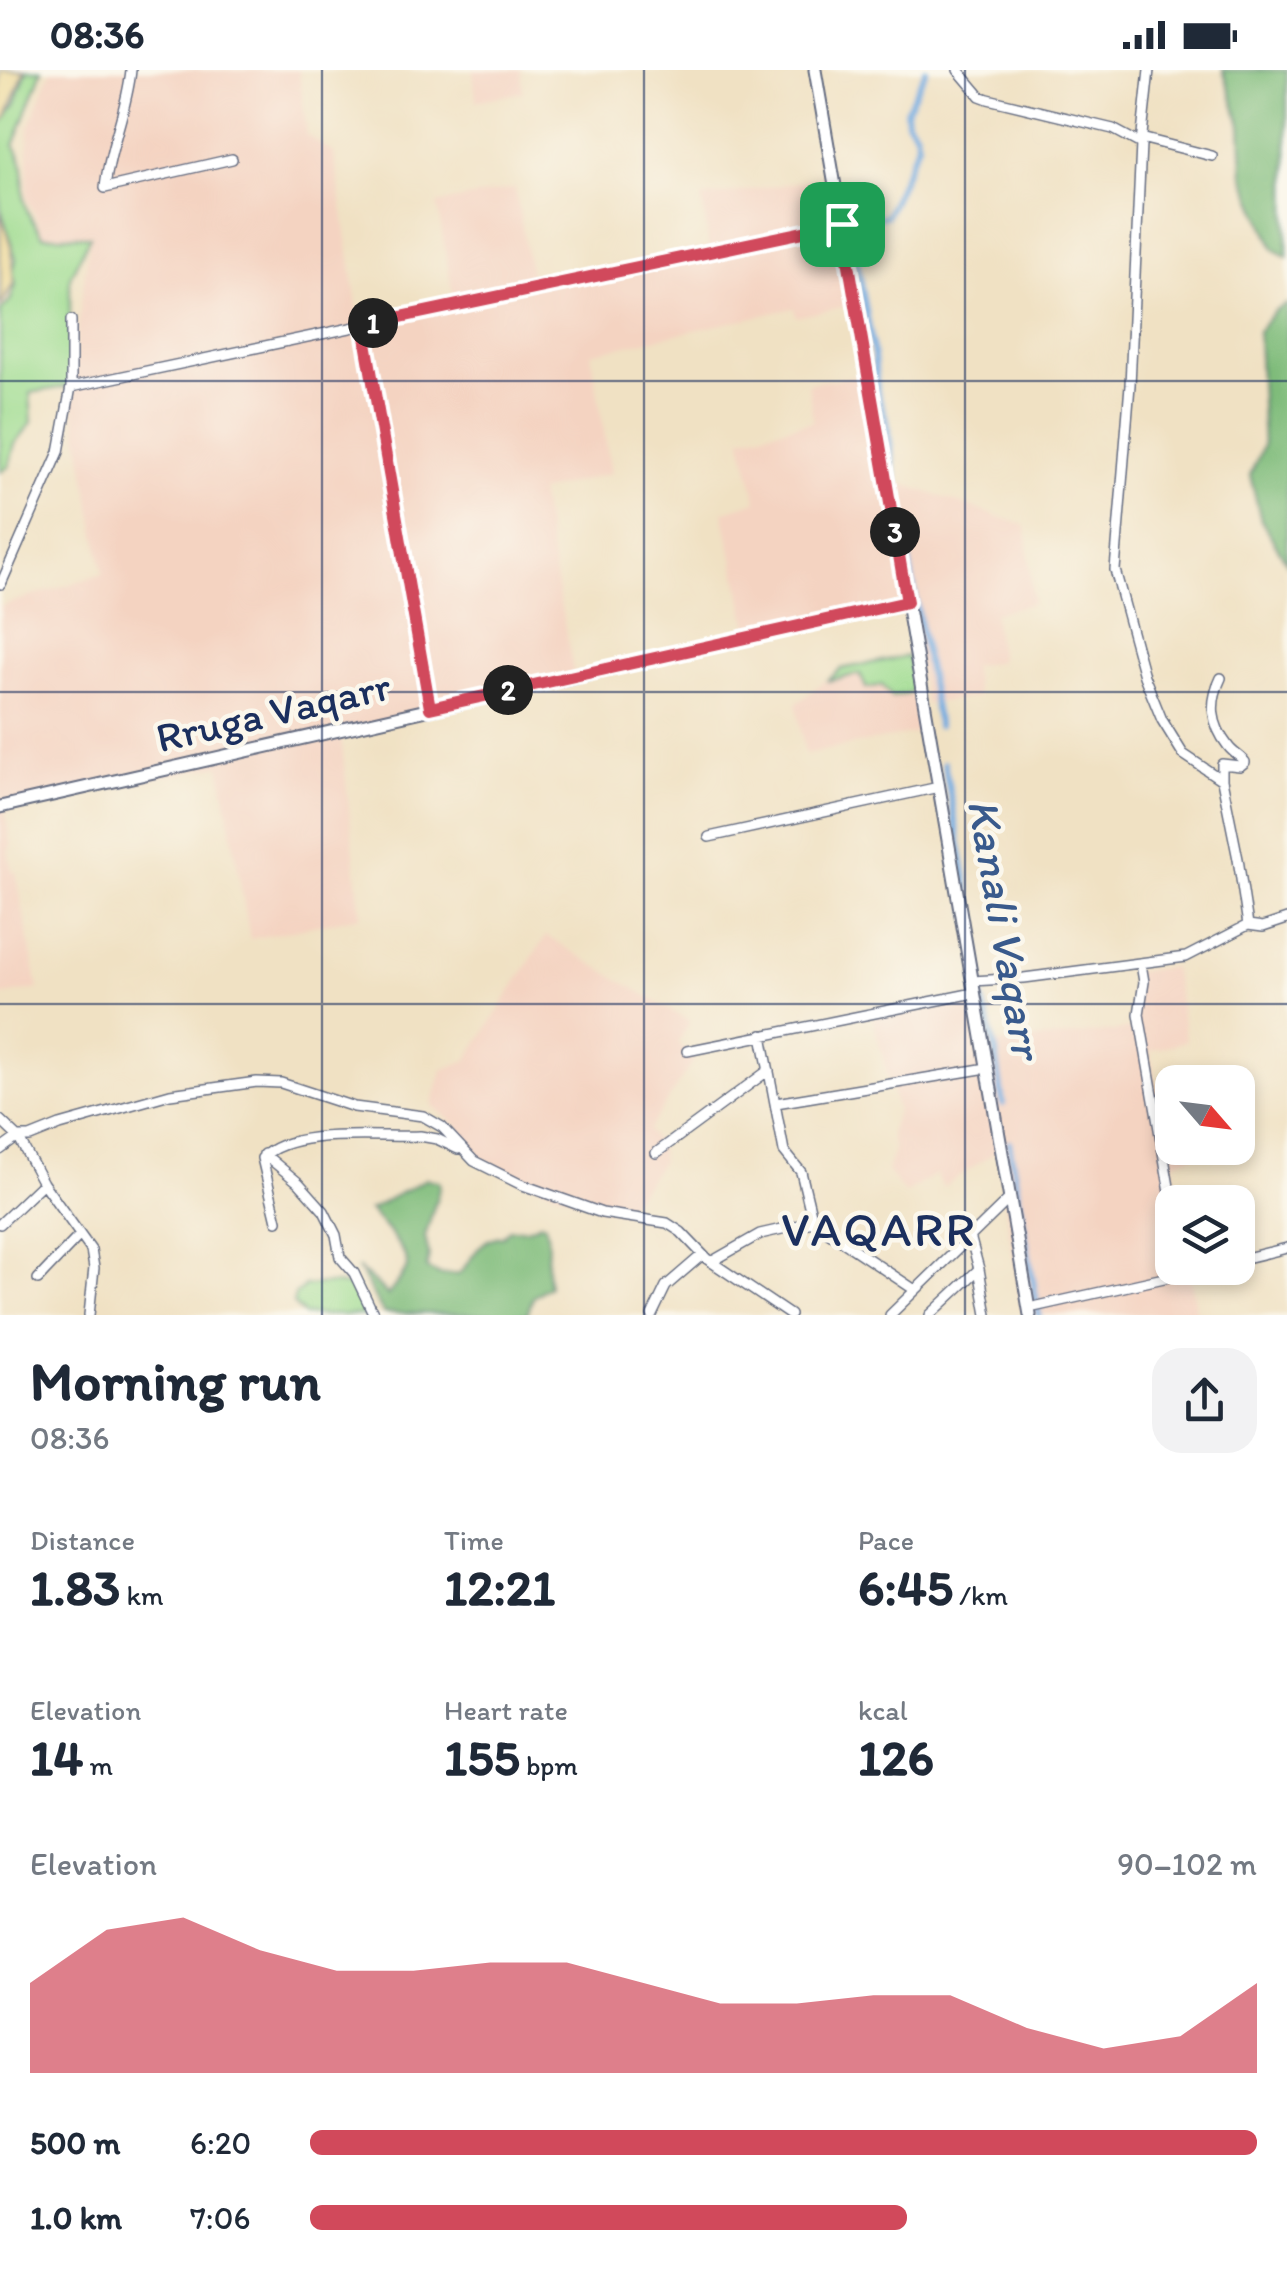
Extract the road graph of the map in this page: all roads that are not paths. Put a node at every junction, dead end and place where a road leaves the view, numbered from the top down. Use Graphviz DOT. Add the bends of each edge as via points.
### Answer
graph roads {
  1 [pos="131,70"];
  2 [pos="816,70"];
  3 [pos="958,70"];
  4 [pos="1149,70"];
  5 [pos="1141,141"];
  6 [pos="1212,156"];
  7 [pos="232,159"];
  8 [pos="842,224"];
  9 [pos="72,320"];
  10 [pos="363,325"];
  11 [pos="72,387"];
  12 [pos="1,584"];
  13 [pos="907,602"];
  14 [pos="1220,678"];
  15 [pos="430,708"];
  16 [pos="1222,780"];
  17 [pos="939,787"];
  18 [pos="0,807"];
  19 [pos="709,837"];
  20 [pos="1287,920"];
  21 [pos="1248,925"];
  22 [pos="1141,964"];
  23 [pos="977,984"];
  24 [pos="762,1035"];
  25 [pos="687,1050"];
  26 [pos="987,1068"];
  27 [pos="769,1070"];
  28 [pos="776,1103"];
  29 [pos="1155,1104"];
  30 [pos="0,1120"];
  31 [pos="18,1137"];
  32 [pos="0,1150"];
  33 [pos="461,1150"];
  34 [pos="264,1154"];
  35 [pos="656,1154"];
  36 [pos="43,1183"];
  37 [pos="1010,1198"];
  38 [pos="277,1221"];
  39 [pos="813,1222"];
  40 [pos="0,1224"];
  41 [pos="80,1235"];
  42 [pos="970,1236"];
  43 [pos="1287,1248"];
  44 [pos="1255,1256"];
  45 [pos="707,1258"];
  46 [pos="978,1269"];
  47 [pos="1155,1278"];
  48 [pos="38,1279"];
  49 [pos="915,1290"];
  50 [pos="1034,1309"];
  51 [pos="935,1313"];
  52 [pos="892,1314"];
  53 [pos="89,1315"];
  54 [pos="374,1315"];
  55 [pos="652,1315"];
  56 [pos="790,1315"];
  57 [pos="987,1315"];
  1 -- 7 [label="street" via="105,188"];
  2 -- 8 [label="main road"];
  3 -- 5 [label="street" via="980,96"];
  4 -- 5 [label="street"];
  5 -- 6 [label="street"];
  5 -- 16 [label="street" via="1115,570 1162,720 1183,754"];
  8 -- 10 [label="street"];
  8 -- 13 [label="main road"];
  9 -- 11 [label="street"];
  10 -- 11 [label="street"];
  10 -- 15 [label="street"];
  11 -- 12 [label="street" via="60,452"];
  13 -- 15 [label="main road, Rruga Vaqarr"];
  13 -- 17 [label="main road"];
  14 -- 16 [label="street" via="1212,717 1245,762 1222,764"];
  15 -- 18 [label="main road, Rruga Vaqarr"];
  16 -- 21 [label="street"];
  17 -- 19 [label="street"];
  17 -- 23 [label="main road"];
  20 -- 21 [label="street"];
  21 -- 22 [label="street" via="1195,954"];
  22 -- 23 [label="street"];
  22 -- 29 [label="street" via="1139,1014"];
  23 -- 24 [label="street"];
  23 -- 26 [label="main road"];
  24 -- 25 [label="street"];
  24 -- 27 [label="street"];
  26 -- 28 [label="street"];
  26 -- 37 [label="main road"];
  27 -- 28 [label="street"];
  27 -- 35 [label="street"];
  28 -- 39 [label="street" via="784,1151 801,1172"];
  30 -- 31 [label="street"];
  31 -- 32 [label="street"];
  31 -- 33 [label="street" via="170,1094 270,1082 354,1107 424,1116"];
  31 -- 36 [label="street"];
  33 -- 34 [label="street" via="429,1136 310,1137"];
  33 -- 45 [label="street" via="502,1175 590,1210 667,1222"];
  34 -- 38 [label="street"];
  34 -- 54 [label="street" via="324,1211 340,1257"];
  36 -- 40 [label="street"];
  36 -- 41 [label="street"];
  37 -- 42 [label="street"];
  37 -- 50 [label="main road"];
  39 -- 45 [label="street" via="760,1234"];
  39 -- 49 [label="street"];
  41 -- 48 [label="street"];
  41 -- 53 [label="street" via="93,1258"];
  42 -- 46 [label="street"];
  42 -- 49 [label="street"];
  43 -- 44 [label="street"];
  45 -- 55 [label="street" via="666,1286"];
  45 -- 56 [label="street"];
  46 -- 51 [label="street"];
  46 -- 57 [label="street"];
  47 -- 50 [label="street"];
  49 -- 52 [label="street"];
}
